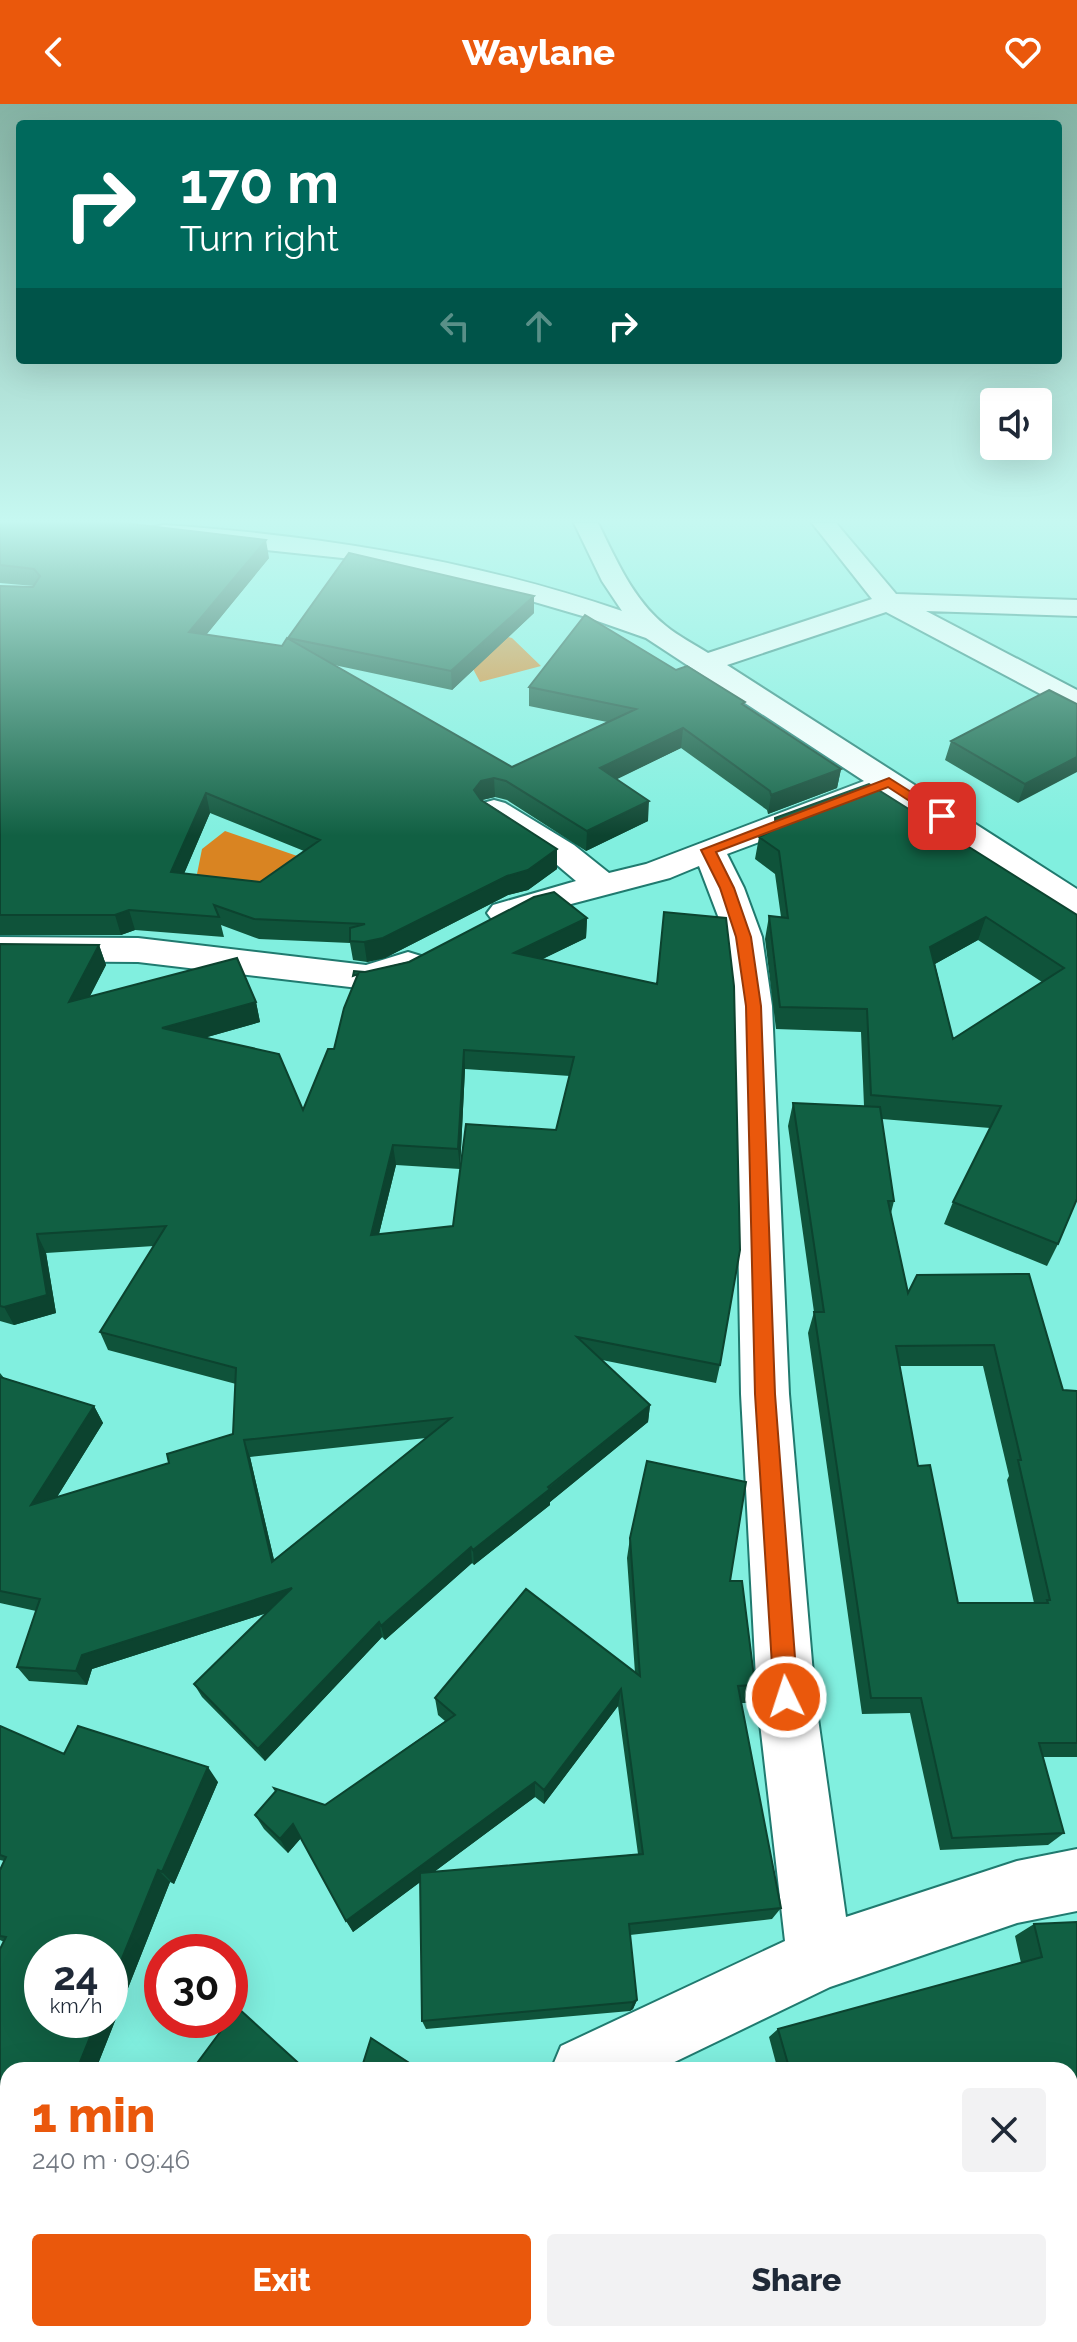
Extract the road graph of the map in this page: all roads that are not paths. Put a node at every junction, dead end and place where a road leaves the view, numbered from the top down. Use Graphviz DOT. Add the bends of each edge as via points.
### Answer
graph roads {
  1 [pos="644,627"];
  2 [pos="651,627"];
  3 [pos="812,627"];
  4 [pos="936,627"];
  5 [pos="656,632"];
  6 [pos="703,664"];
  7 [pos="1077,702"];
  8 [pos="889,782"];
  9 [pos="494,810"];
  10 [pos="708,850"];
  11 [pos="603,886"];
  12 [pos="1077,905"];
  13 [pos="480,926"];
  14 [pos="439,948"];
  15 [pos="0,949"];
  16 [pos="1077,1880"];
  17 [pos="819,1958"];
  18 [pos="602,2062"];
  1 -- 5 [label="street"];
  2 -- 5 [label="street"];
  3 -- 6 [label="street"];
  4 -- 7 [label="street"];
  5 -- 6 [label="street"];
  6 -- 8 [label="street"];
  8 -- 10 [label="street"];
  8 -- 12 [label="street"];
  9 -- 11 [label="street" via="562,852"];
  10 -- 11 [label="street"];
  10 -- 17 [label="street" via="744,937 753,1006 765,1394 778,1591"];
  11 -- 13 [label="street" via="521,906"];
  14 -- 15 [label="street" via="397,970 367,977 138,950"];
  16 -- 17 [label="street" via="1017,1892"];
  17 -- 18 [label="street"];
}
